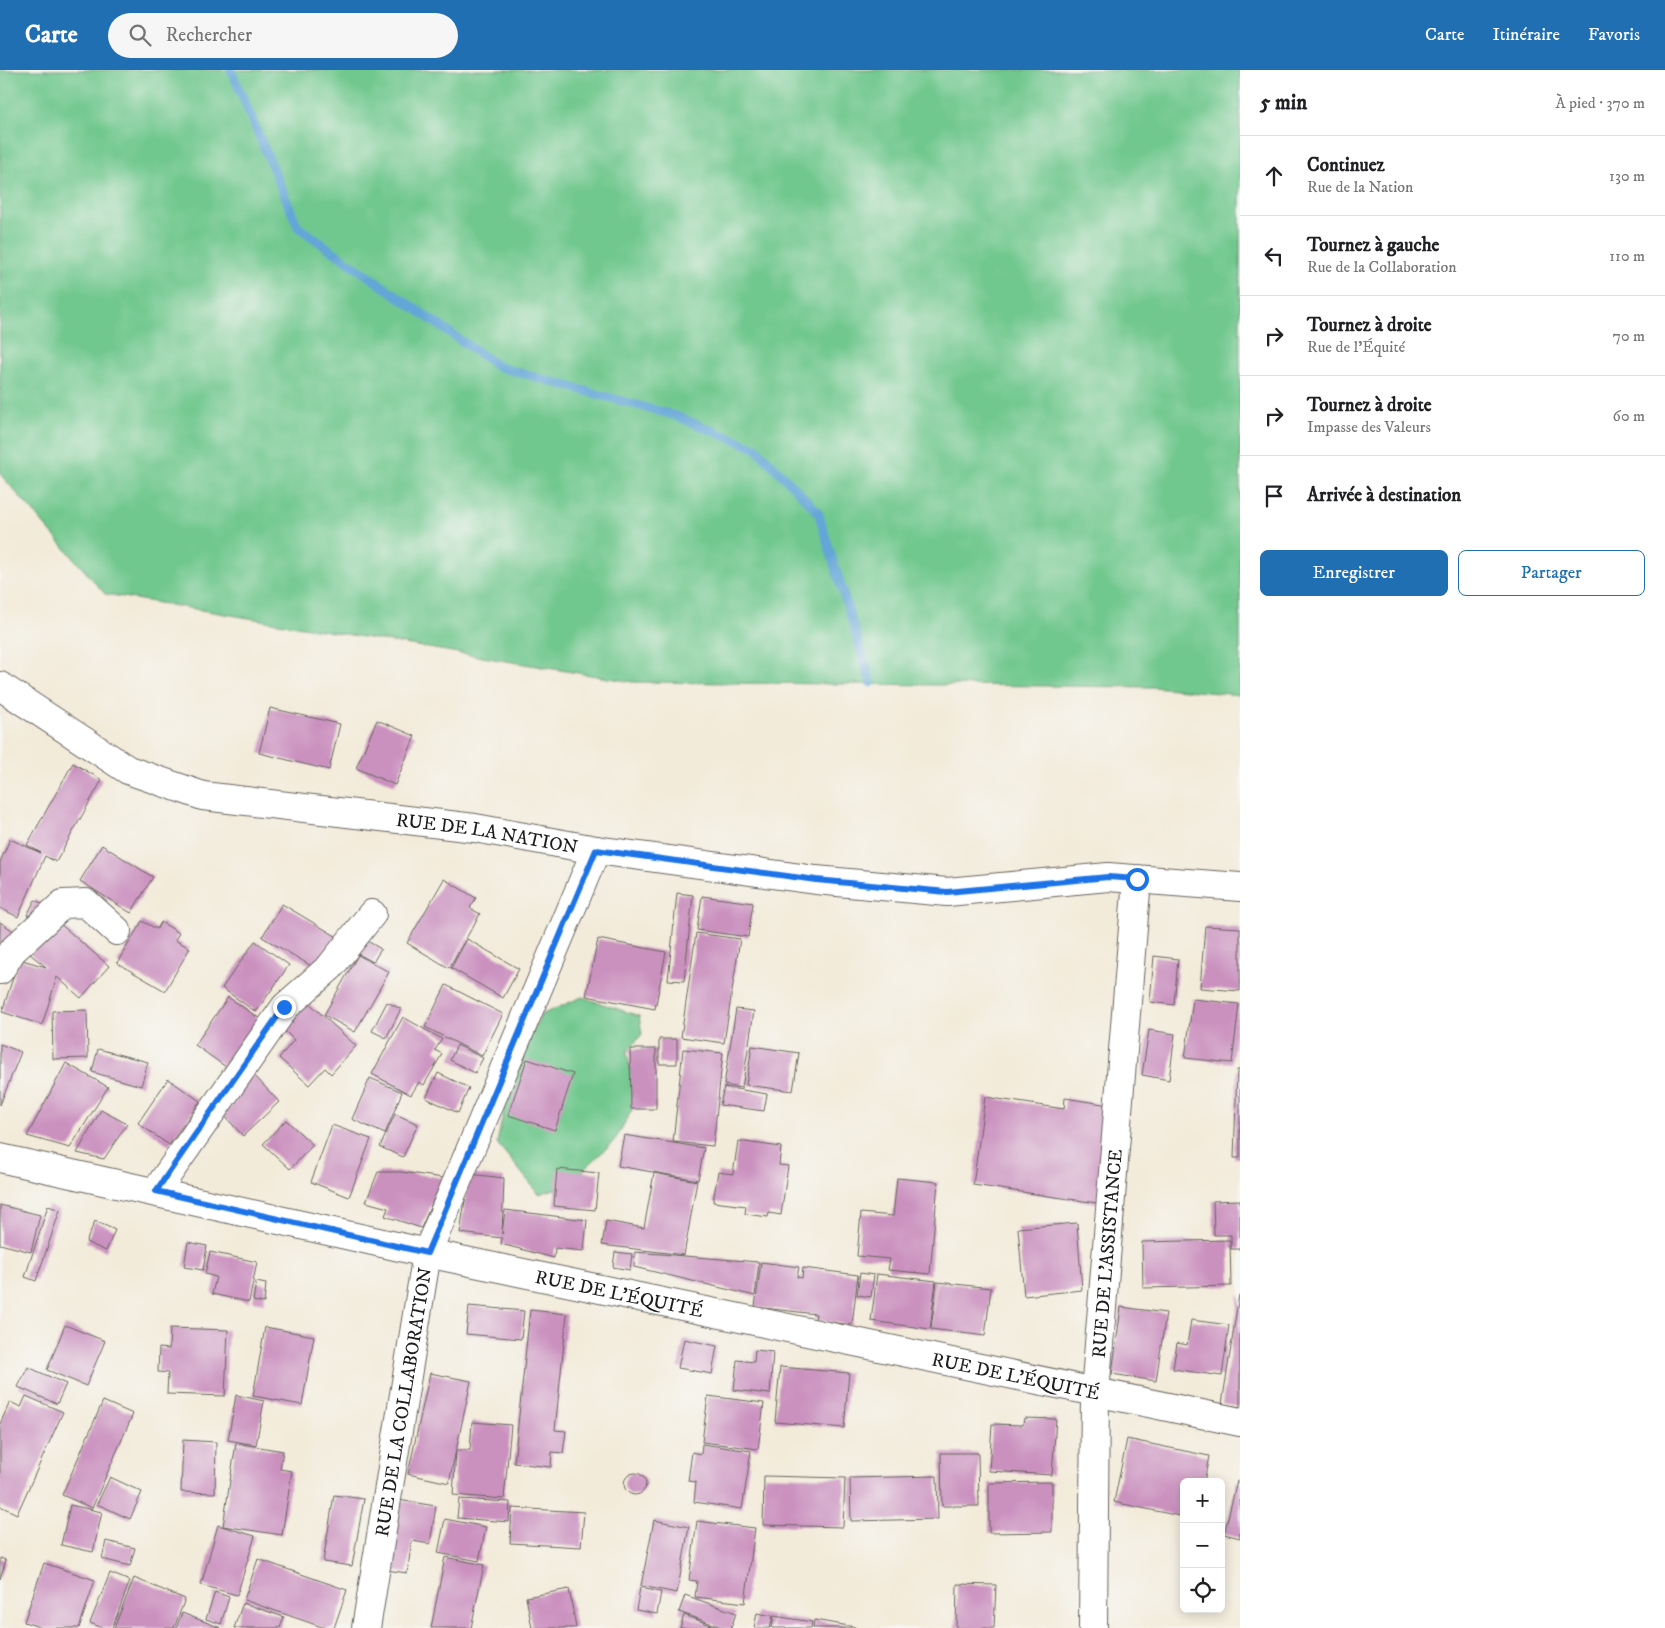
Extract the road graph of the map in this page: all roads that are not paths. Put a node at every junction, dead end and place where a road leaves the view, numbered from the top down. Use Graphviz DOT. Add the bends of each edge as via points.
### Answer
graph roads {
  1 [pos="0,686"];
  2 [pos="596,850"];
  3 [pos="1137,879"];
  4 [pos="1240,887"];
  5 [pos="372,914"];
  6 [pos="117,931"];
  7 [pos="0,970"];
  8 [pos="0,1158"];
  9 [pos="156,1191"];
  10 [pos="427,1253"];
  11 [pos="1096,1393"];
  12 [pos="1240,1422"];
  13 [pos="366,1628"];
  14 [pos="1093,1628"];
  1 -- 2 [label="street, RUE DE LA NATION" via="128,770 203,796 475,828"];
  2 -- 3 [label="street, RUE DE LA NATION" via="816,880 947,892 1108,877"];
  2 -- 10 [label="street, RUE DE LA COLLABORATION"];
  3 -- 4 [label="street, RUE DE LA NATION"];
  3 -- 11 [label="street, RUE DE L'ASSISTANCE"];
  5 -- 9 [label="street" via="330,967 284,1007"];
  6 -- 7 [label="street" via="86,903 62,904 12,951"];
  8 -- 9 [label="street, RUE DE L'ÉQUITÉ"];
  9 -- 10 [label="street, RUE DE L'ÉQUITÉ"];
  10 -- 11 [label="street, RUE DE L'ÉQUITÉ"];
  10 -- 13 [label="street, RUE DE LA COLLABORATION"];
  11 -- 12 [label="street, RUE DE L'ÉQUITÉ"];
  11 -- 14 [label="street, RUE DE L'ASSISTANCE"];
}
